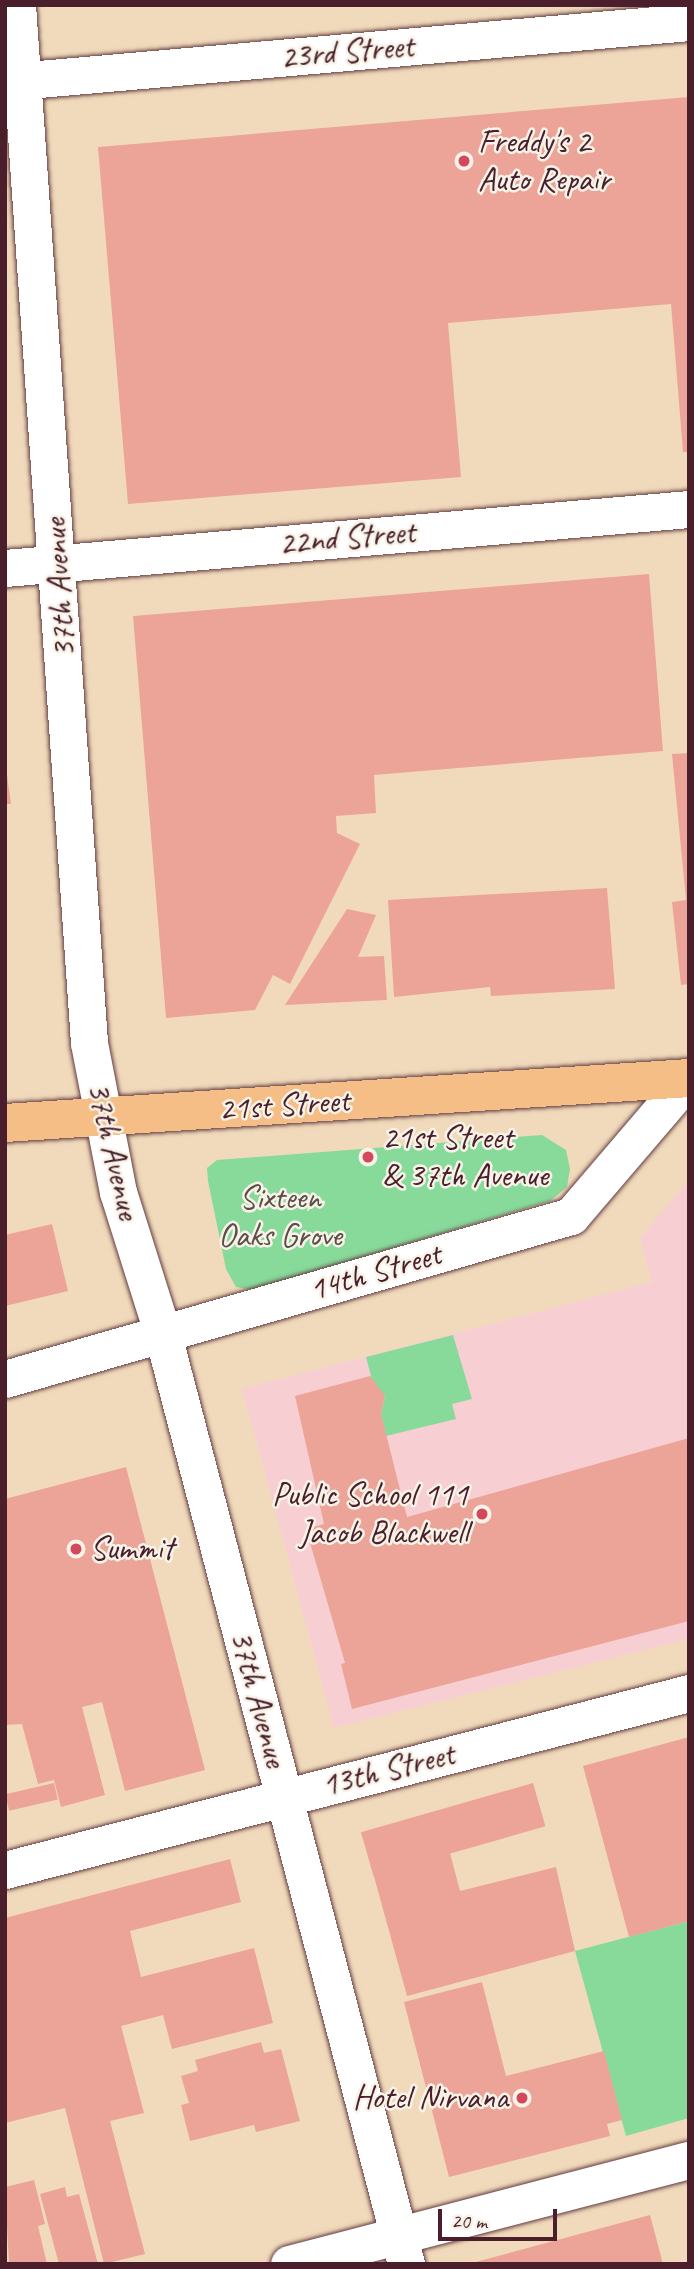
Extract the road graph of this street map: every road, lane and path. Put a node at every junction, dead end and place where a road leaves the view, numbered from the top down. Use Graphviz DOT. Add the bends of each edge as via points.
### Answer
graph roads {
  1 [pos="17,5"];
  2 [pos="689,22"];
  3 [pos="14,81"];
  4 [pos="689,509"];
  5 [pos="59,564"];
  6 [pos="5,568"];
  7 [pos="689,1078"];
  8 [pos="104,1117"];
  9 [pos="5,1123"];
  10 [pos="163,1335"];
  11 [pos="5,1379"];
  12 [pos="689,1693"];
  13 [pos="284,1797"];
  14 [pos="5,1870"];
  15 [pos="689,2160"];
  16 [pos="402,2250"];
  17 [pos="289,2264"];
  1 -- 3 [label="street, 37th Avenue"];
  2 -- 3 [label="street, 23rd Street"];
  3 -- 5 [label="street, 37th Avenue"];
  4 -- 5 [label="street, 22nd Street"];
  5 -- 6 [label="street, 22nd Street"];
  5 -- 8 [label="street, 37th Avenue" via="89,1043"];
  7 -- 8 [label="main road, 21st Street"];
  7 -- 10 [label="street, 14th Street" via="570,1216"];
  8 -- 9 [label="main road, 21st Street"];
  8 -- 10 [label="street, 37th Avenue" via="118,1192"];
  10 -- 11 [label="street, 14th Street"];
  10 -- 13 [label="street, 37th Avenue"];
  12 -- 13 [label="street, 13th Street"];
  13 -- 14 [label="street, 13th Street"];
  13 -- 16 [label="street, 37th Avenue"];
  15 -- 16 [label="street"];
  16 -- 17 [label="street"];
}
